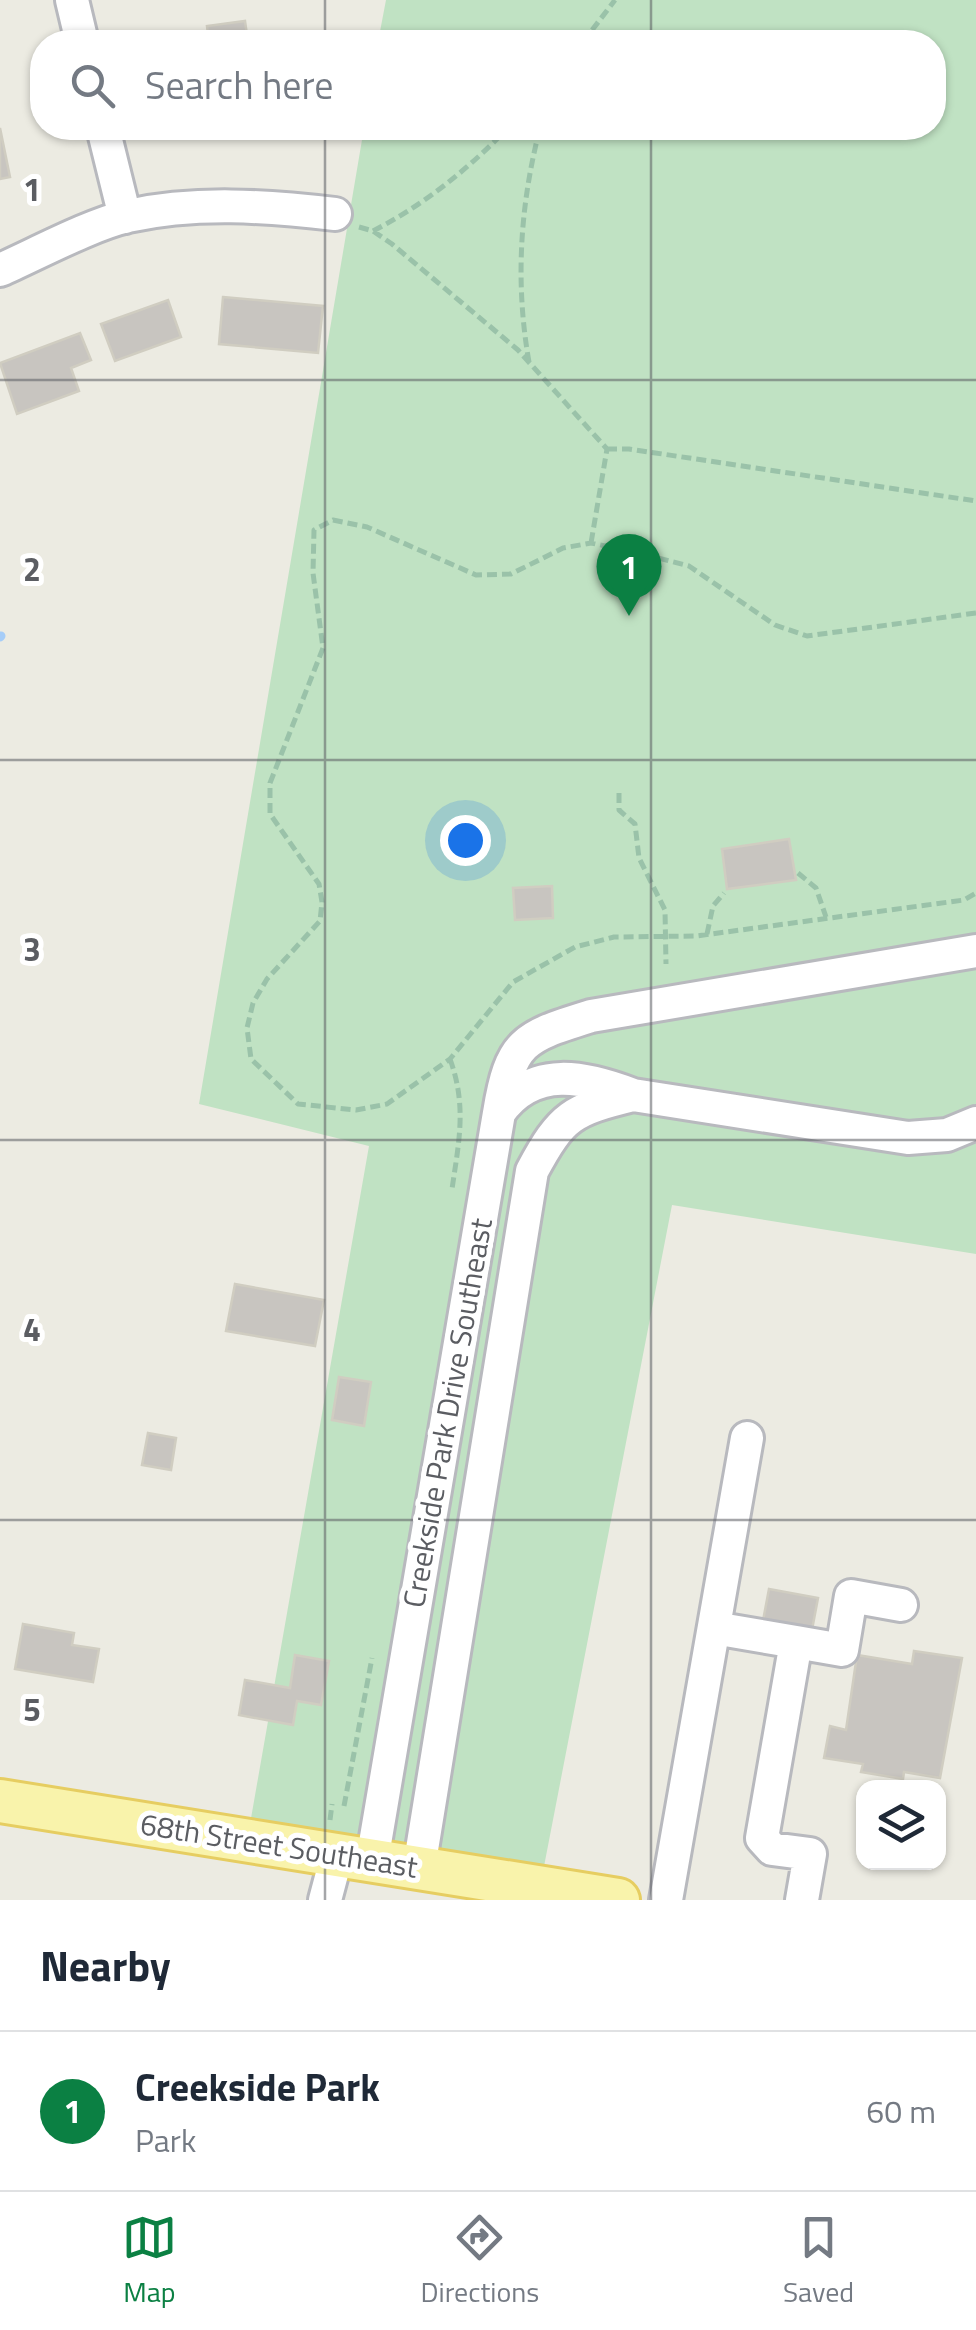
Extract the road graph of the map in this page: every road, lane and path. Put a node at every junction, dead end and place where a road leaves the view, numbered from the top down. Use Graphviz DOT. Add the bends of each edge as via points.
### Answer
graph roads {
  1 [pos="72,0"];
  2 [pos="616,0"];
  3 [pos="79,30"];
  4 [pos="592,30"];
  5 [pos="106,140"];
  6 [pos="496,140"];
  7 [pos="538,140"];
  8 [pos="335,214"];
  9 [pos="124,216"];
  10 [pos="372,231"];
  11 [pos="0,270"];
  12 [pos="529,363"];
  13 [pos="607,449"];
  14 [pos="976,501"];
  15 [pos="591,543"];
  16 [pos="976,613"];
  17 [pos="619,793"];
  18 [pos="798,873"];
  19 [pos="724,892"];
  20 [pos="976,894"];
  21 [pos="826,917"];
  22 [pos="707,934"];
  23 [pos="665,938"];
  24 [pos="976,951"];
  25 [pos="666,964"];
  26 [pos="634,1094"];
  27 [pos="499,1113"];
  28 [pos="976,1123"];
  29 [pos="747,1438"];
  30 [pos="901,1605"];
  31 [pos="714,1628"];
  32 [pos="796,1642"];
  33 [pos="0,1801"];
  34 [pos="355,1858"];
  35 [pos="419,1868"];
  36 [pos="326,1900"];
  37 [pos="618,1900"];
  38 [pos="666,1900"];
  39 [pos="802,1900"];
  1 -- 3 [label="street"];
  2 -- 4 [label="path"];
  5 -- 9 [label="street"];
  6 -- 10 [label="path" via="409,212"];
  7 -- 12 [label="path" via="521,226 520,314"];
  8 -- 9 [label="street" via="259,205"];
  8 -- 10 [label="path" via="334,222"];
  9 -- 11 [label="street"];
  10 -- 12 [label="path"];
  12 -- 13 [label="path"];
  13 -- 14 [label="path"];
  13 -- 15 [label="path"];
  15 -- 16 [label="path" via="689,566 775,625 807,636"];
  15 -- 23 [label="path" via="563,548 511,574 476,575 366,527 333,520 314,530 323,648 270,783 270,814 319,884 320,921 253,1003 247,1028 251,1058 298,1104 356,1110 388,1104 450,1059 513,982 576,947 614,937"];
  17 -- 23 [label="path" via="618,810 635,824 639,858 665,910"];
  18 -- 21 [label="path" via="816,888"];
  19 -- 22 [label="path"];
  20 -- 21 [label="path"];
  21 -- 22 [label="path"];
  22 -- 23 [label="path"];
  23 -- 25 [label="path"];
  24 -- 27 [label="street" via="591,1016 537,1033 510,1061"];
  26 -- 27 [label="street, Creekside Park Drive Southeast" via="563,1077 510,1097"];
  26 -- 28 [label="street, Creekside Park Drive Southeast" via="908,1138"];
  26 -- 35 [label="street, Creekside Park Drive Southeast" via="586,1106 554,1132 532,1172"];
  27 -- 34 [label="street, Creekside Park Drive Southeast"];
  29 -- 31 [label="street"];
  30 -- 32 [label="street" via="852,1596 842,1650"];
  31 -- 32 [label="street"];
  31 -- 38 [label="street"];
  32 -- 39 [label="street" via="762,1838 772,1849 810,1854"];
  33 -- 34 [label="main road, 68th Street Southeast"];
  34 -- 35 [label="main road, 68th Street Southeast"];
  34 -- 36 [label="street, Creekside Park Drive Southeast"];
  35 -- 37 [label="main road, 68th Street Southeast"];
}
